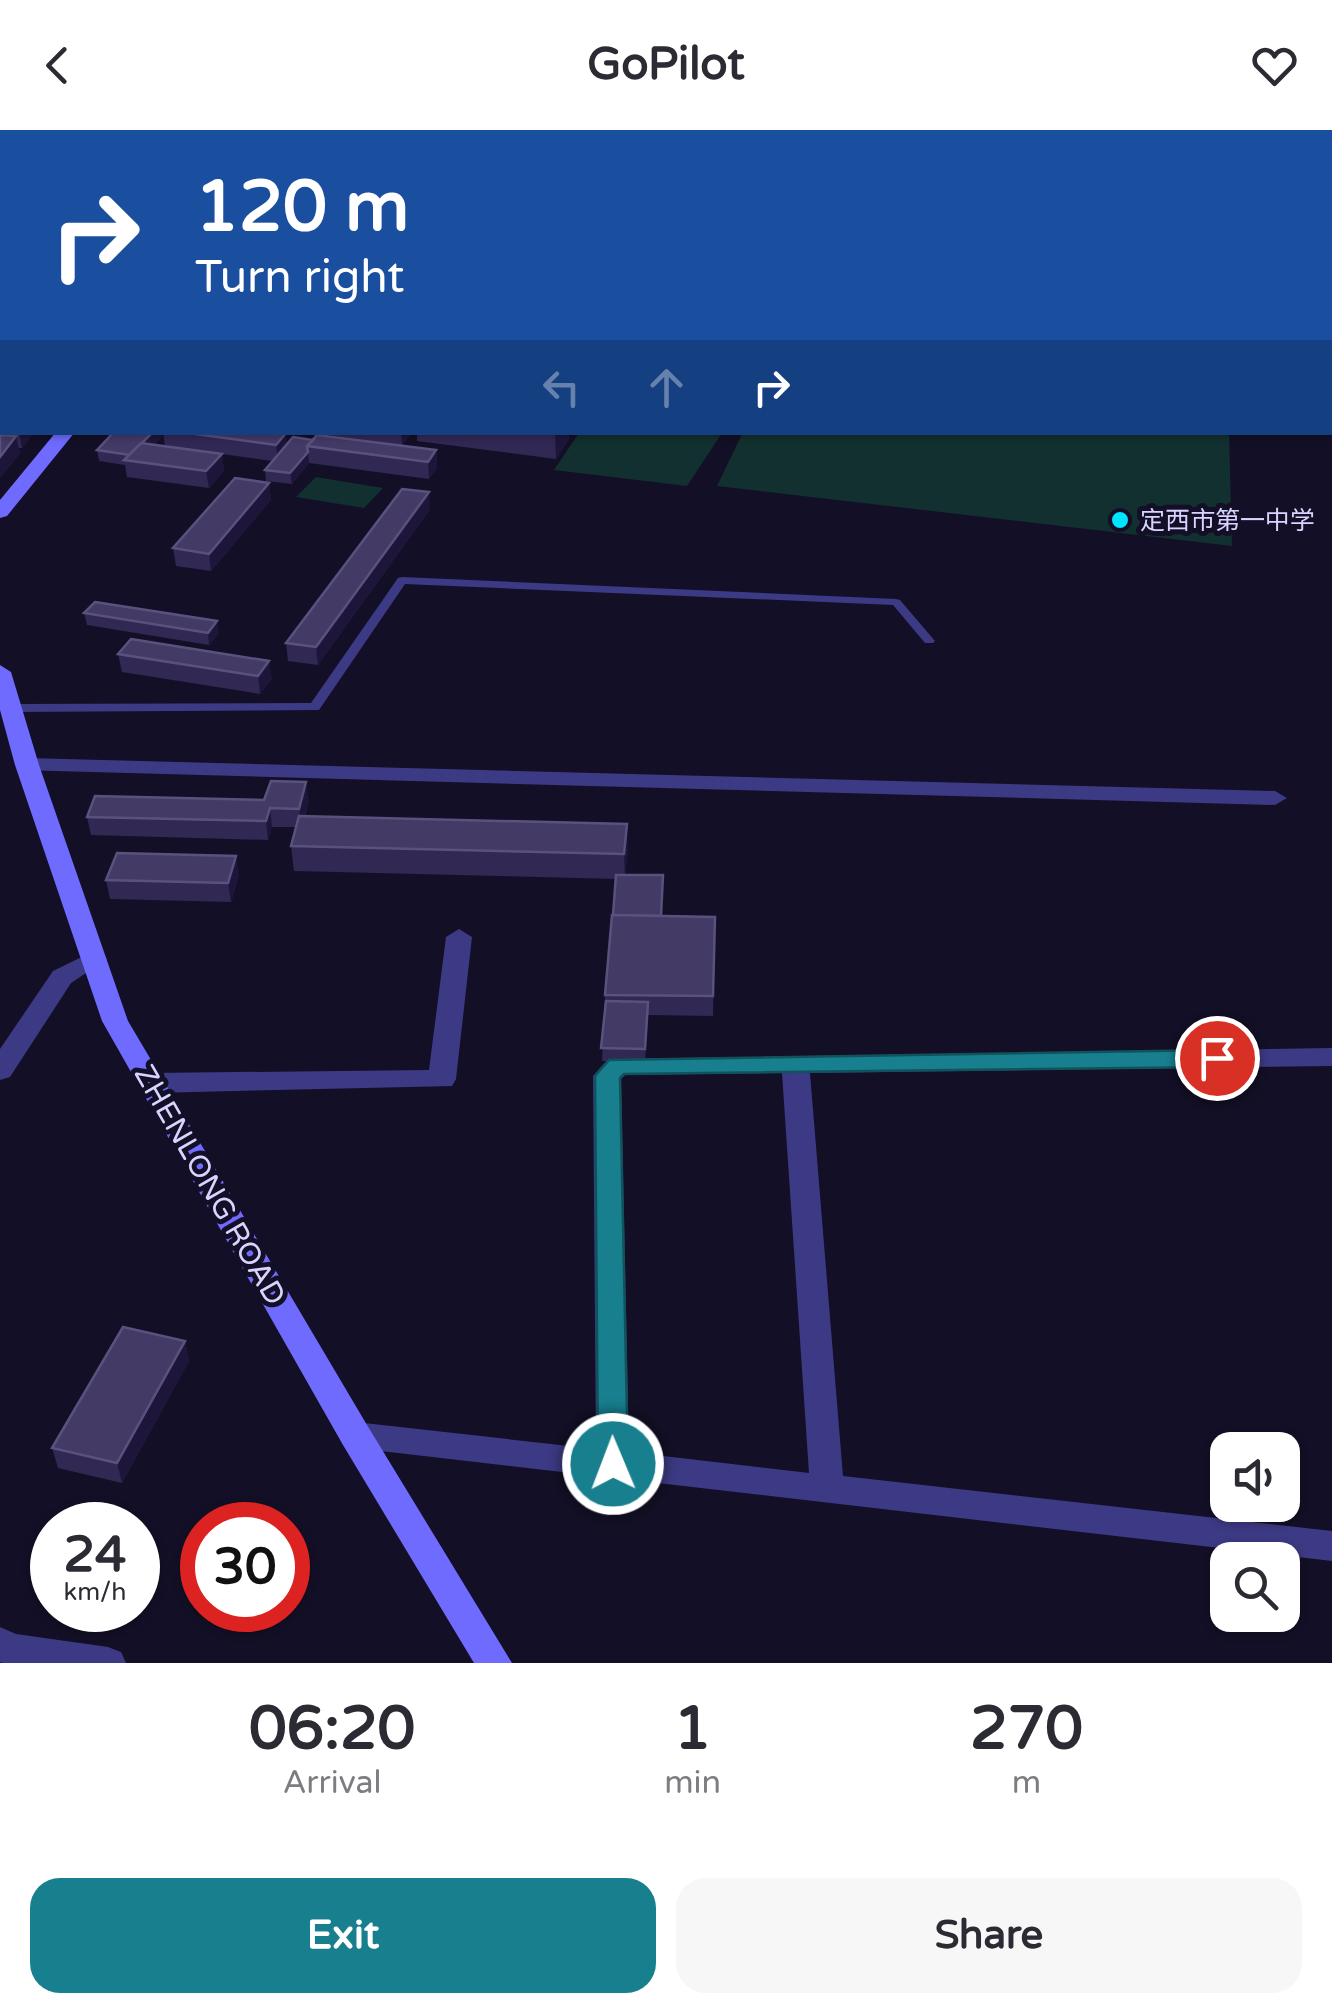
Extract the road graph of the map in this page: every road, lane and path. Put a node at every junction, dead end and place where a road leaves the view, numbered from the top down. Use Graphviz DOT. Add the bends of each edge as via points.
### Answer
graph roads {
  1 [pos="64,435"];
  2 [pos="0,512"];
  3 [pos="928,641"];
  4 [pos="0,672"];
  5 [pos="11,708"];
  6 [pos="26,764"];
  7 [pos="1276,798"];
  8 [pos="459,937"];
  9 [pos="94,960"];
  10 [pos="1332,1057"];
  11 [pos="794,1064"];
  12 [pos="0,1070"];
  13 [pos="151,1083"];
  14 [pos="356,1435"];
  15 [pos="613,1464"];
  16 [pos="827,1489"];
  17 [pos="1332,1546"];
  18 [pos="0,1644"];
  19 [pos="108,1663"];
  20 [pos="494,1663"];
  1 -- 2 [label="main road"];
  3 -- 5 [label="lane" via="896,602 402,580 315,706"];
  4 -- 5 [label="main road, ZHENLONG ROAD"];
  5 -- 6 [label="main road, ZHENLONG ROAD"];
  6 -- 7 [label="street"];
  6 -- 9 [label="main road, ZHENLONG ROAD"];
  8 -- 13 [label="street" via="442,1078"];
  9 -- 12 [label="street" via="62,976"];
  9 -- 13 [label="main road, ZHENLONG ROAD" via="115,1021"];
  10 -- 11 [label="street"];
  11 -- 15 [label="street" via="618,1066 607,1076"];
  11 -- 16 [label="street"];
  13 -- 14 [label="main road, ZHENLONG ROAD"];
  14 -- 15 [label="street"];
  14 -- 20 [label="main road, ZHENLONG ROAD"];
  15 -- 16 [label="street"];
  16 -- 17 [label="street"];
  18 -- 19 [label="street"];
}
